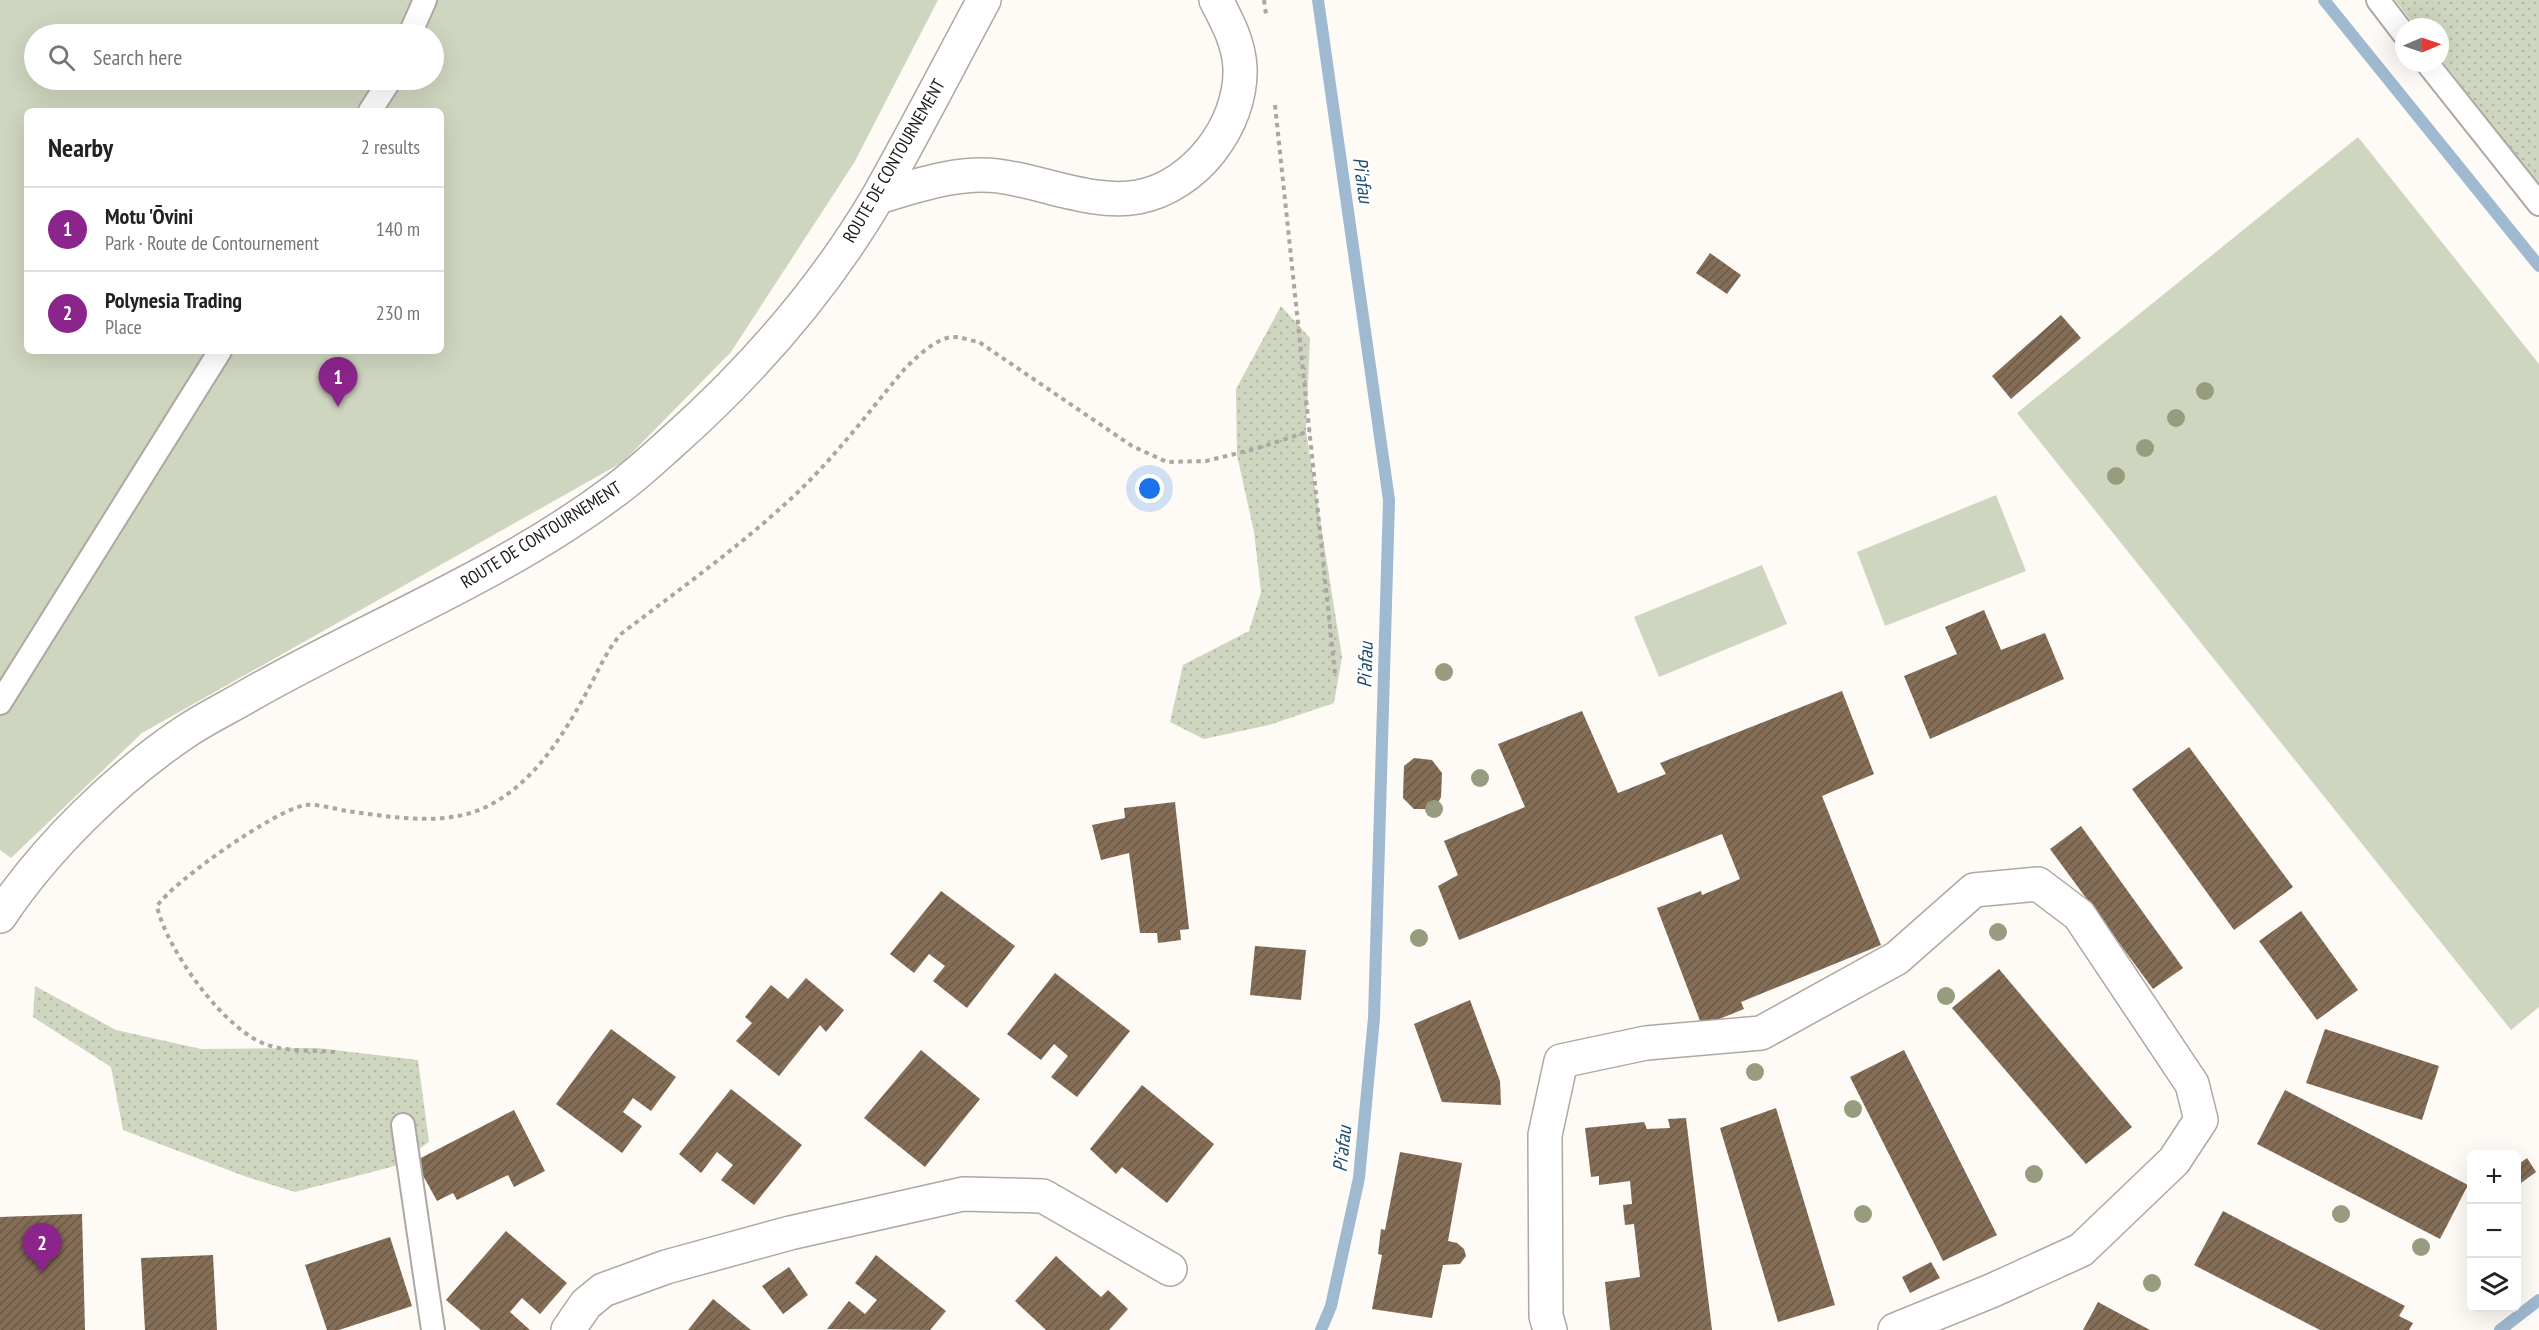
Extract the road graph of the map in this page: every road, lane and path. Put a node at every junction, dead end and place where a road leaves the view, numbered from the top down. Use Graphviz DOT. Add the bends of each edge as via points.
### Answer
graph roads {
  1 [pos="425,0"];
  2 [pos="984,0"];
  3 [pos="1216,0"];
  4 [pos="1264,0"];
  5 [pos="2378,0"];
  6 [pos="2395,22"];
  7 [pos="414,24"];
  8 [pos="1267,24"];
  9 [pos="2434,72"];
  10 [pos="384,90"];
  11 [pos="1274,95"];
  12 [pos="372,108"];
  13 [pos="878,197"];
  14 [pos="2539,204"];
  15 [pos="218,354"];
  16 [pos="1310,431"];
  17 [pos="1335,674"];
  18 [pos="0,702"];
  19 [pos="0,916"];
  20 [pos="335,1052"];
  21 [pos="403,1125"];
  22 [pos="1170,1269"];
  23 [pos="433,1330"];
  24 [pos="567,1330"];
  25 [pos="1550,1330"];
  26 [pos="1895,1330"];
  1 -- 7 [label="lane"];
  2 -- 13 [label="street, ROUTE DE CONTOURNEMENT"];
  3 -- 13 [label="street" via="1233,35 1240,67 1238,100 1220,138 1188,174 1165,189 1137,197 1106,199 997,176 946,178"];
  4 -- 8 [label="path"];
  5 -- 6 [label="lane"];
  9 -- 14 [label="lane"];
  10 -- 12 [label="lane"];
  11 -- 16 [label="path"];
  13 -- 19 [label="street, ROUTE DE CONTOURNEMENT" via="840,256 752,367 708,411 613,492 491,569 320,656 188,730 105,796 59,844"];
  15 -- 18 [label="lane"];
  16 -- 17 [label="path"];
  16 -- 20 [label="path" via="1206,461 1167,462 1132,446 979,342 953,337 939,342 912,361 840,448 785,504 736,547 621,634 539,767 510,791 486,807 444,819 392,817 307,805 248,834 163,897 157,906 160,920 183,963 247,1035 270,1046"];
  21 -- 23 [label="lane"];
  22 -- 24 [label="street" via="1043,1196 963,1194 790,1233 655,1270 603,1290 586,1304"];
  25 -- 26 [label="street" via="1546,1316 1545,1135 1561,1061 1646,1043 1761,1033 1897,958 1974,890 2038,884 2079,915 2193,1084 2201,1120 2174,1161 2081,1250"];
}
